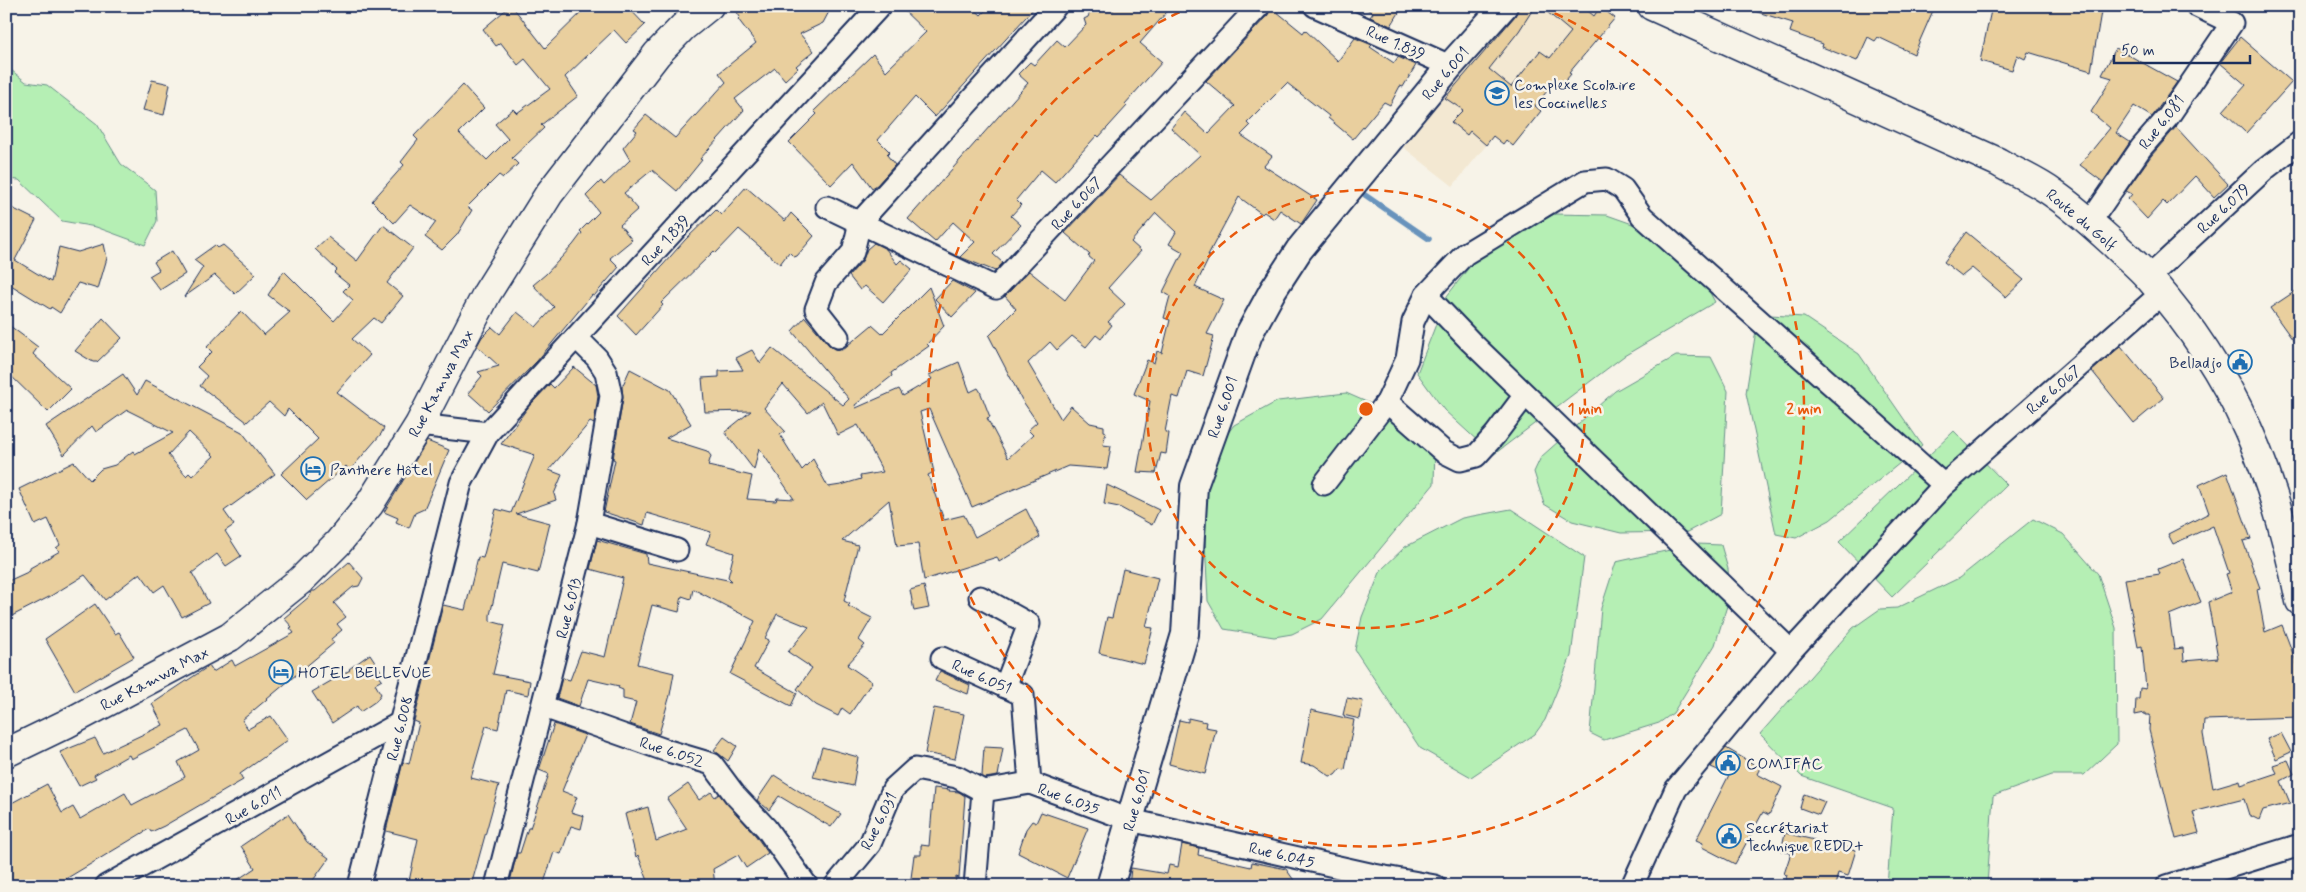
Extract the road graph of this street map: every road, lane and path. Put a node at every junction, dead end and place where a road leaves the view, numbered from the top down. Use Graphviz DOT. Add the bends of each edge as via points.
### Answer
graph roads {
  1 [pos="709,6"];
  2 [pos="880,6"];
  3 [pos="1056,6"];
  4 [pos="1259,6"];
  5 [pos="1315,6"];
  6 [pos="1504,6"];
  7 [pos="1652,6"];
  8 [pos="2197,6"];
  9 [pos="1450,66"];
  10 [pos="2300,142"];
  11 [pos="827,207"];
  12 [pos="860,222"];
  13 [pos="2090,222"];
  14 [pos="2156,285"];
  15 [pos="1426,295"];
  16 [pos="576,337"];
  17 [pos="838,337"];
  18 [pos="1525,395"];
  19 [pos="1387,402"];
  20 [pos="419,425"];
  21 [pos="488,433"];
  22 [pos="461,483"];
  23 [pos="1324,484"];
  24 [pos="1944,485"];
  25 [pos="589,523"];
  26 [pos="2294,540"];
  27 [pos="677,550"];
  28 [pos="980,597"];
  29 [pos="2300,601"];
  30 [pos="1791,650"];
  31 [pos="942,658"];
  32 [pos="1005,687"];
  33 [pos="544,706"];
  34 [pos="400,723"];
  35 [pos="6,753"];
  36 [pos="1030,783"];
  37 [pos="983,791"];
  38 [pos="1130,820"];
  39 [pos="2300,844"];
  40 [pos="106,886"];
  41 [pos="359,886"];
  42 [pos="496,886"];
  43 [pos="807,886"];
  44 [pos="835,886"];
  45 [pos="975,886"];
  46 [pos="1110,886"];
  47 [pos="1435,886"];
  48 [pos="1632,886"];
  49 [pos="2167,886"];
  1 -- 20 [label="main road, Rue Kamwa Max" via="657,54 549,194 487,293"];
  2 -- 16 [label="street, Rue 1.839"];
  3 -- 12 [label="street"];
  4 -- 12 [label="street, Rue 6.067" via="996,288"];
  5 -- 9 [label="street, Rue 1.839"];
  6 -- 9 [label="street, Rue 6.001"];
  7 -- 13 [label="main road, Route du Golf" via="1998,162 2041,185"];
  8 -- 13 [label="street, Rue 6.081" via="2232,23 2168,117 2141,148"];
  9 -- 38 [label="street, Rue 6.001" via="1300,250 1249,334 1194,486 1184,634"];
  10 -- 14 [label="street, Rue 6.079" via="2264,170"];
  11 -- 12 [label="street, Rue 6.067"];
  12 -- 17 [label="street" via="853,252 826,283 816,309"];
  13 -- 14 [label="main road, Route du Golf"];
  14 -- 24 [label="street, Rue 6.067"];
  14 -- 26 [label="main road, Route du Golf" via="2202,344 2234,396"];
  15 -- 18 [label="street"];
  15 -- 19 [label="street" via="1413,322 1407,359"];
  15 -- 24 [label="street" via="1465,254 1585,181 1607,179 1623,189 1642,216"];
  16 -- 21 [label="street, Rue 1.839"];
  16 -- 25 [label="street, Rue 6.013" via="606,372 611,396"];
  18 -- 19 [label="street" via="1476,456 1460,460 1444,452"];
  18 -- 30 [label="street"];
  19 -- 23 [label="street"];
  20 -- 21 [label="street"];
  20 -- 35 [label="main road, Rue Kamwa Max" via="369,505 338,543 301,580 230,637"];
  21 -- 22 [label="street, Rue 1.839"];
  22 -- 34 [label="street, Rue 6.008"];
  24 -- 30 [label="street, Rue 6.067"];
  25 -- 27 [label="street"];
  25 -- 33 [label="street, Rue 6.013"];
  26 -- 29 [label="main road, Route du Golf"];
  28 -- 32 [label="street" via="1029,624"];
  30 -- 48 [label="street, Rue 6.067" via="1676,788"];
  31 -- 32 [label="street, Rue 6.051"];
  32 -- 36 [label="street, Rue 6.051" via="1023,695"];
  33 -- 42 [label="street, Rue 6.013"];
  33 -- 43 [label="street, Rue 6.052" via="712,764 766,828"];
  34 -- 40 [label="street, Rue 6.011"];
  34 -- 41 [label="street, Rue 6.008"];
  36 -- 37 [label="street, Rue 6.035"];
  36 -- 38 [label="street, Rue 6.035"];
  37 -- 44 [label="street, Rue 6.031" via="957,777 915,769 893,789 870,844"];
  37 -- 45 [label="street"];
  38 -- 46 [label="street, Rue 6.001"];
  38 -- 47 [label="street, Rue 6.045"];
  39 -- 49 [label="street"];
}
